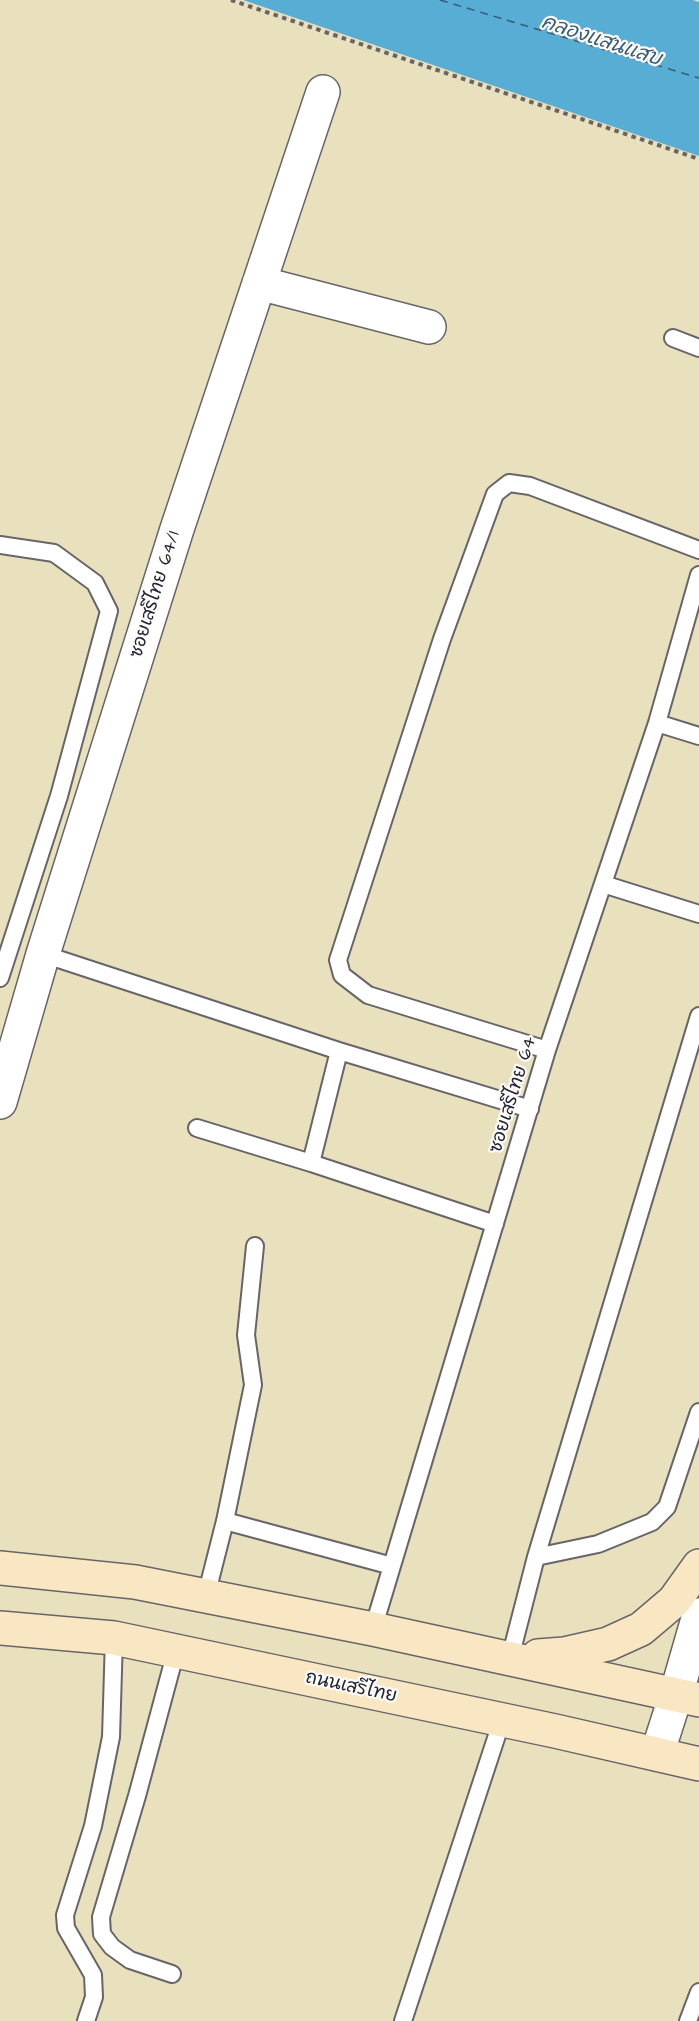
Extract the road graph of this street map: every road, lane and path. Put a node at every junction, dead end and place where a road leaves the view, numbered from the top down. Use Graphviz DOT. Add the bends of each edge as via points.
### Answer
graph roads {
  1 [pos="231,0"];
  2 [pos="322,92"];
  3 [pos="699,159"];
  4 [pos="259,283"];
  5 [pos="429,327"];
  6 [pos="673,338"];
  7 [pos="699,348"];
  8 [pos="0,545"];
  9 [pos="699,550"];
  10 [pos="699,575"];
  11 [pos="657,723"];
  12 [pos="699,736"];
  13 [pos="603,884"];
  14 [pos="699,914"];
  15 [pos="43,954"];
  16 [pos="0,978"];
  17 [pos="699,1016"];
  18 [pos="547,1050"];
  19 [pos="339,1051"];
  20 [pos="0,1102"];
  21 [pos="530,1109"];
  22 [pos="197,1128"];
  23 [pos="311,1163"];
  24 [pos="495,1224"];
  25 [pos="255,1246"];
  26 [pos="699,1412"];
  27 [pos="225,1521"];
  28 [pos="536,1557"];
  29 [pos="392,1566"];
  30 [pos="699,1566"];
  31 [pos="0,1568"];
  32 [pos="206,1596"];
  33 [pos="699,1615"];
  34 [pos="0,1628"];
  35 [pos="373,1629"];
  36 [pos="114,1638"];
  37 [pos="176,1651"];
  38 [pos="510,1658"];
  39 [pos="688,1698"];
  40 [pos="502,1720"];
  41 [pos="657,1754"];
  42 [pos="699,1764"];
  43 [pos="172,1974"];
  44 [pos="699,1992"];
  45 [pos="86,2021"];
  46 [pos="402,2021"];
  47 [pos="688,2021"];
  1 -- 3 [label="path"];
  2 -- 4 [label="street, ซอยเสรีไทย 64/1"];
  4 -- 5 [label="street"];
  4 -- 15 [label="street, ซอยเสรีไทย 64/1" via="173,540"];
  6 -- 7 [label="lane"];
  8 -- 16 [label="lane" via="54,553 95,583 109,611 59,796"];
  9 -- 18 [label="lane" via="530,486 509,483 495,494 442,639 338,960 342,975 368,995"];
  10 -- 11 [label="lane, ซอยเสรีไทย 64"];
  11 -- 12 [label="lane"];
  11 -- 13 [label="lane, ซอยเสรีไทย 64"];
  13 -- 14 [label="lane"];
  13 -- 18 [label="lane, ซอยเสรีไทย 64"];
  15 -- 19 [label="lane"];
  15 -- 20 [label="street, ซอยเสรีไทย 64/1"];
  17 -- 28 [label="lane"];
  18 -- 21 [label="lane, ซอยเสรีไทย 64"];
  19 -- 21 [label="lane"];
  19 -- 23 [label="lane"];
  21 -- 24 [label="lane, ซอยเสรีไทย 64"];
  22 -- 23 [label="lane"];
  23 -- 24 [label="lane"];
  24 -- 29 [label="lane, ซอยเสรีไทย 64"];
  25 -- 27 [label="lane" via="246,1335 253,1384"];
  26 -- 28 [label="lane" via="667,1507 652,1522 598,1544"];
  27 -- 29 [label="lane"];
  27 -- 32 [label="lane"];
  28 -- 38 [label="lane"];
  29 -- 35 [label="lane, ซอยเสรีไทย 64"];
  30 -- 38 [label="main road" via="674,1601 641,1629 608,1644 564,1654"];
  31 -- 32 [label="main road" via="135,1582"];
  32 -- 35 [label="main road"];
  33 -- 39 [label="street"];
  34 -- 36 [label="main road, ถนนเสรีไทย"];
  35 -- 38 [label="main road"];
  36 -- 37 [label="main road, ถนนเสรีไทย"];
  36 -- 45 [label="lane" via="111,1737 93,1826 64,1915 66,1928 93,1975 94,1997"];
  37 -- 40 [label="main road, ถนนเสรีไทย"];
  37 -- 43 [label="lane" via="101,1917 102,1934 112,1947 130,1960"];
  38 -- 39 [label="main road"];
  39 -- 41 [label="street"];
  40 -- 41 [label="main road, ถนนเสรีไทย"];
  40 -- 46 [label="lane"];
  41 -- 42 [label="main road, ถนนเสรีไทย"];
  44 -- 47 [label="lane"];
}
